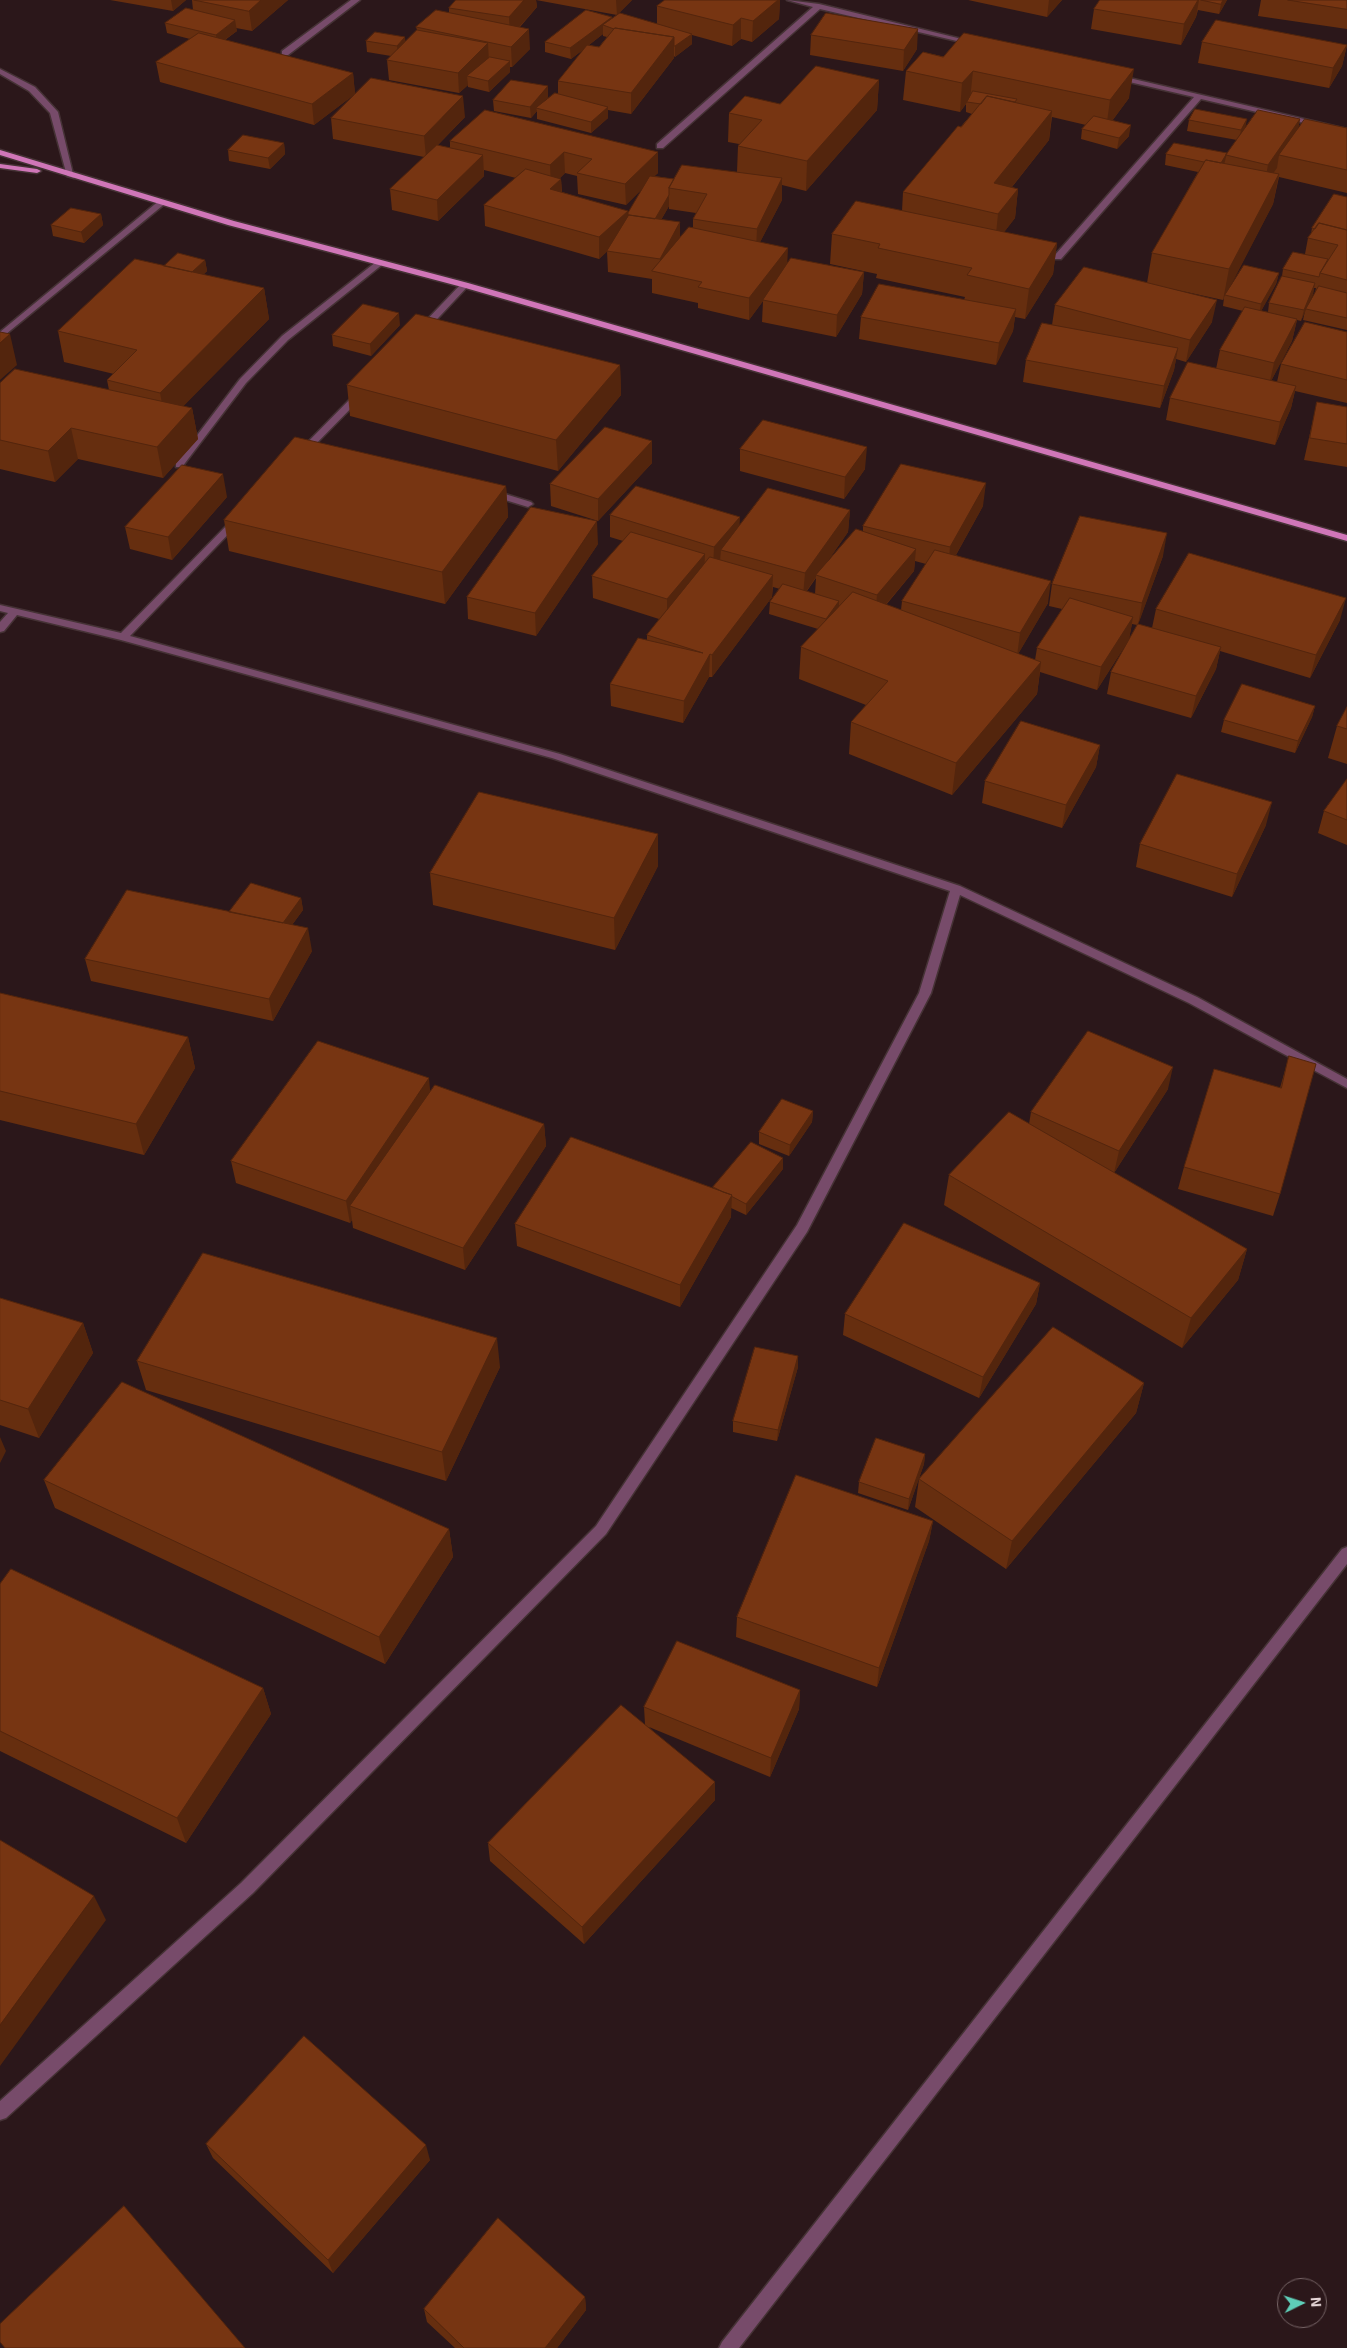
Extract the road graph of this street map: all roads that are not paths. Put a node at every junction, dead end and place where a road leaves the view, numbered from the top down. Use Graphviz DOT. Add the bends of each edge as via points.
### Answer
graph roads {
  1 [pos="356,0"];
  2 [pos="792,0"];
  3 [pos="819,6"];
  4 [pos="984,46"];
  5 [pos="285,53"];
  6 [pos="0,71"];
  7 [pos="1111,75"];
  8 [pos="1198,96"];
  9 [pos="1347,131"];
  10 [pos="660,146"];
  11 [pos="0,152"];
  12 [pos="0,166"];
  13 [pos="70,176"];
  14 [pos="164,202"];
  15 [pos="1058,257"];
  16 [pos="379,264"];
  17 [pos="465,285"];
  18 [pos="0,336"];
  19 [pos="412,340"];
  20 [pos="365,389"];
  21 [pos="297,458"];
  22 [pos="179,465"];
  23 [pos="481,490"];
  24 [pos="528,504"];
  25 [pos="242,516"];
  26 [pos="1347,538"];
  27 [pos="0,608"];
  28 [pos="13,613"];
  29 [pos="0,629"];
  30 [pos="124,638"];
  31 [pos="956,889"];
  32 [pos="1347,1084"];
  33 [pos="1347,1553"];
  34 [pos="0,2112"];
  35 [pos="728,2348"];
  1 -- 5 [label="street"];
  2 -- 3 [label="street"];
  3 -- 4 [label="street"];
  3 -- 10 [label="street"];
  6 -- 13 [label="street" via="32,89 54,112"];
  7 -- 8 [label="street"];
  8 -- 9 [label="street"];
  8 -- 15 [label="street"];
  11 -- 13 [label="main road"];
  12 -- 13 [label="main road"];
  13 -- 14 [label="main road"];
  14 -- 16 [label="main road"];
  14 -- 18 [label="street"];
  16 -- 17 [label="main road"];
  16 -- 22 [label="street" via="285,338 243,380"];
  17 -- 19 [label="street"];
  17 -- 26 [label="main road"];
  20 -- 21 [label="street" via="316,445"];
  23 -- 24 [label="street"];
  25 -- 30 [label="street"];
  27 -- 28 [label="street"];
  28 -- 29 [label="street"];
  28 -- 30 [label="street"];
  30 -- 31 [label="street" via="556,756"];
  31 -- 32 [label="street" via="1193,1000"];
  31 -- 34 [label="street" via="925,993 802,1228 601,1530 247,1888"];
  33 -- 35 [label="street"];
}
